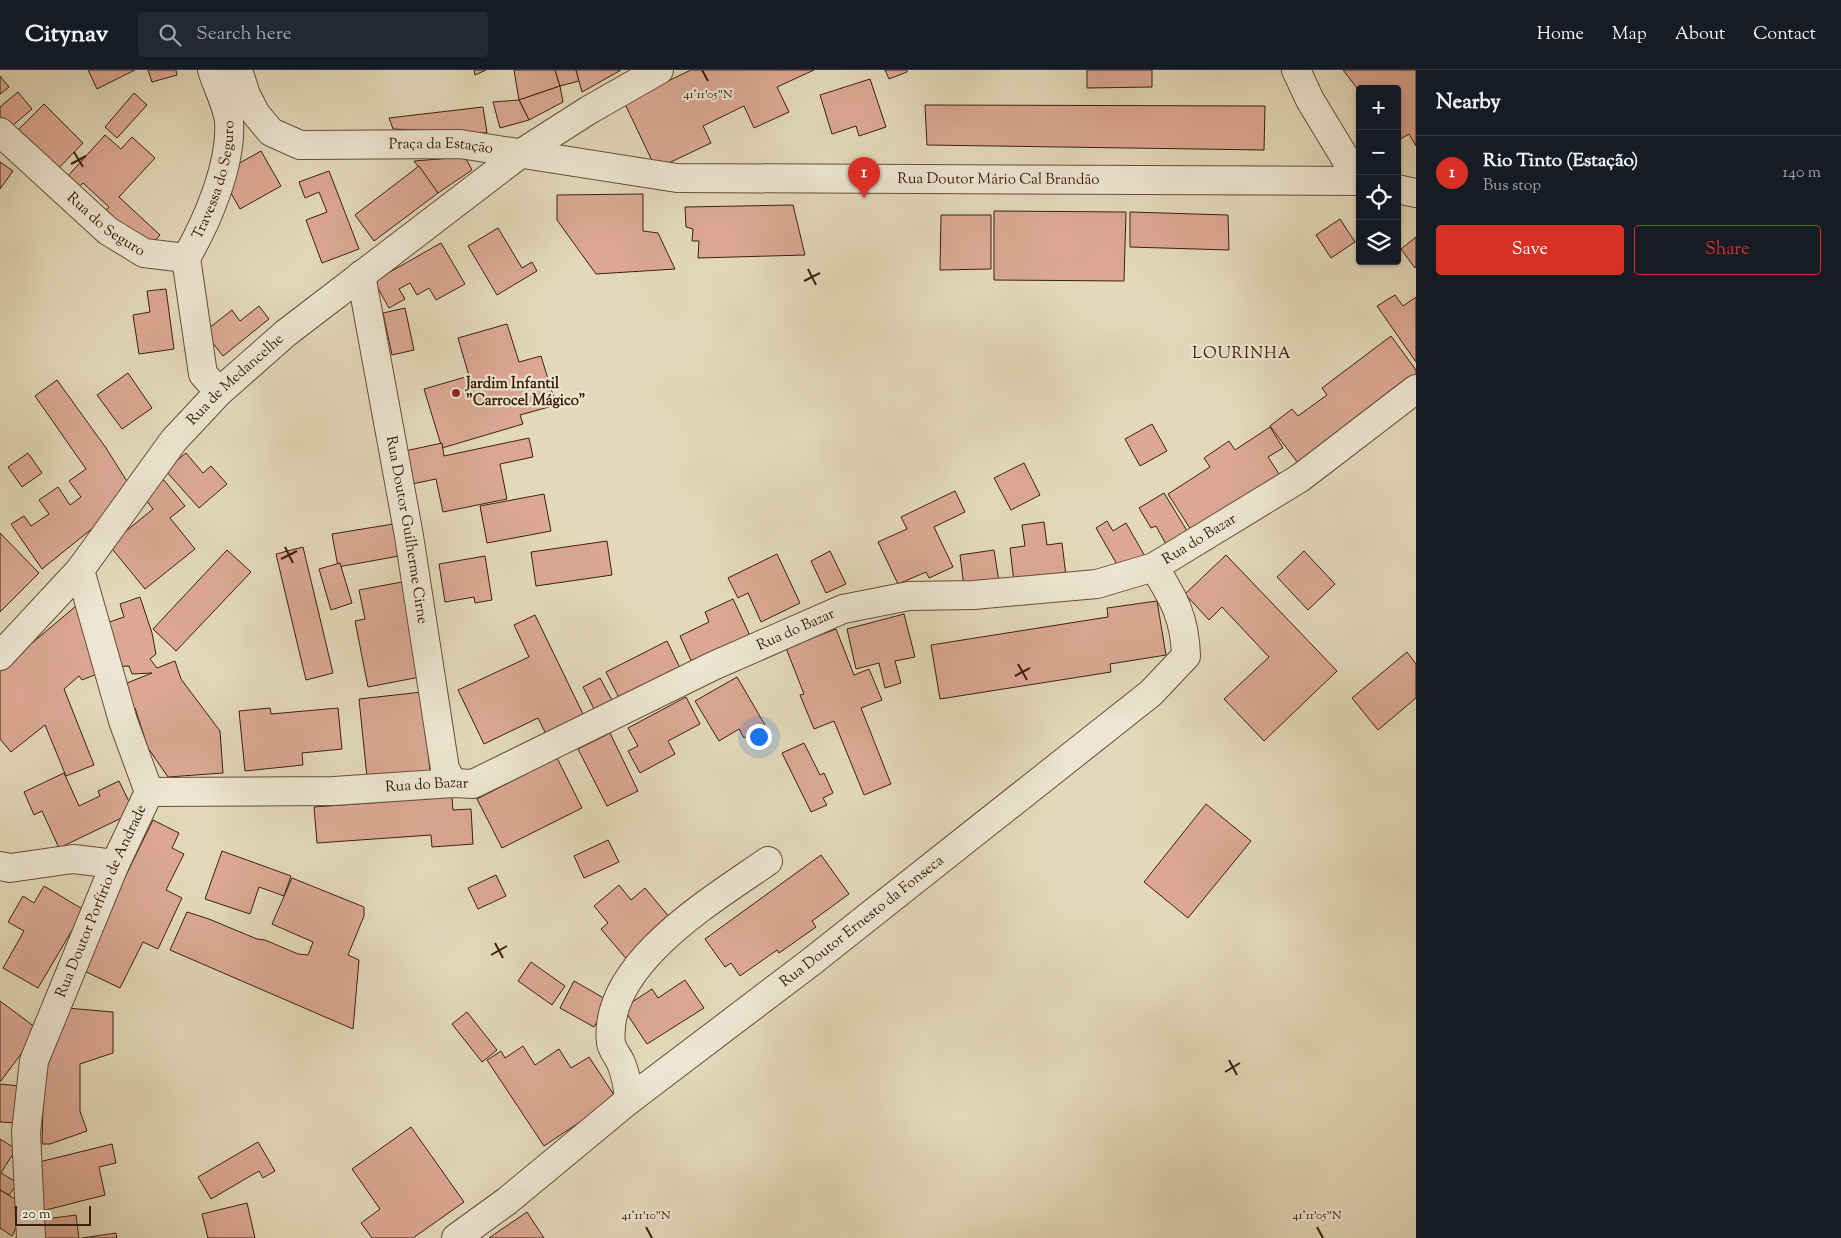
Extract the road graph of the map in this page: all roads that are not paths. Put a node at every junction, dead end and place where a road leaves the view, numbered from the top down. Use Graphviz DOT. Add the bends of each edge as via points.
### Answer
graph roads {
  1 [pos="212,70"];
  2 [pos="238,70"];
  3 [pos="659,70"];
  4 [pos="1296,70"];
  5 [pos="0,132"];
  6 [pos="520,154"];
  7 [pos="1356,176"];
  8 [pos="1356,181"];
  9 [pos="1401,190"];
  10 [pos="1416,193"];
  11 [pos="186,258"];
  12 [pos="361,275"];
  13 [pos="1416,389"];
  14 [pos="219,392"];
  15 [pos="1154,567"];
  16 [pos="80,570"];
  17 [pos="0,656"];
  18 [pos="453,783"];
  19 [pos="148,792"];
  20 [pos="768,861"];
  21 [pos="115,864"];
  22 [pos="0,866"];
  23 [pos="629,1100"];
  24 [pos="31,1238"];
  25 [pos="456,1238"];
  1 -- 11 [label="street, Travessa do Seguro" via="229,120 226,150 210,213"];
  2 -- 6 [label="street, Praça da Estação" via="250,101 271,132 300,145 460,144"];
  3 -- 6 [label="street"];
  4 -- 7 [label="street" via="1323,123"];
  5 -- 11 [label="street, Rua do Seguro" via="108,231 144,253"];
  6 -- 8 [label="street, Rua Doutor Mário Cal Brandão" via="678,178"];
  6 -- 12 [label="street, Rua de Medancelhe"];
  9 -- 10 [label="street"];
  11 -- 14 [label="street" via="203,374"];
  12 -- 14 [label="street, Rua de Medancelhe" via="286,333"];
  12 -- 18 [label="street, Rua Doutor Guilherme Cirne" via="409,536 444,769"];
  13 -- 15 [label="street, Rua do Bazar" via="1300,478"];
  14 -- 16 [label="street, Rua de Medancelhe" via="174,440"];
  15 -- 18 [label="street, Rua do Bazar" via="1096,584 974,595 909,596 843,609 712,666 473,784"];
  15 -- 23 [label="street, Rua Doutor Ernesto da Fonseca" via="1175,600 1185,637 1186,656 1151,693 819,956"];
  16 -- 17 [label="street, Rua de Medancelhe"];
  16 -- 19 [label="street, Rua Doutor Porfírio de Andrade" via="123,722"];
  18 -- 19 [label="street, Rua do Bazar" via="334,792"];
  19 -- 21 [label="street, Rua Doutor Porfírio de Andrade"];
  20 -- 23 [label="street" via="684,922 638,964 622,991 612,1025 611,1044 627,1083"];
  21 -- 22 [label="street" via="73,859 10,868"];
  21 -- 24 [label="street, Rua Doutor Porfírio de Andrade" via="34,1061 26,1132"];
  23 -- 25 [label="street, Rua Doutor Ernesto da Fonseca" via="507,1201"];
}
